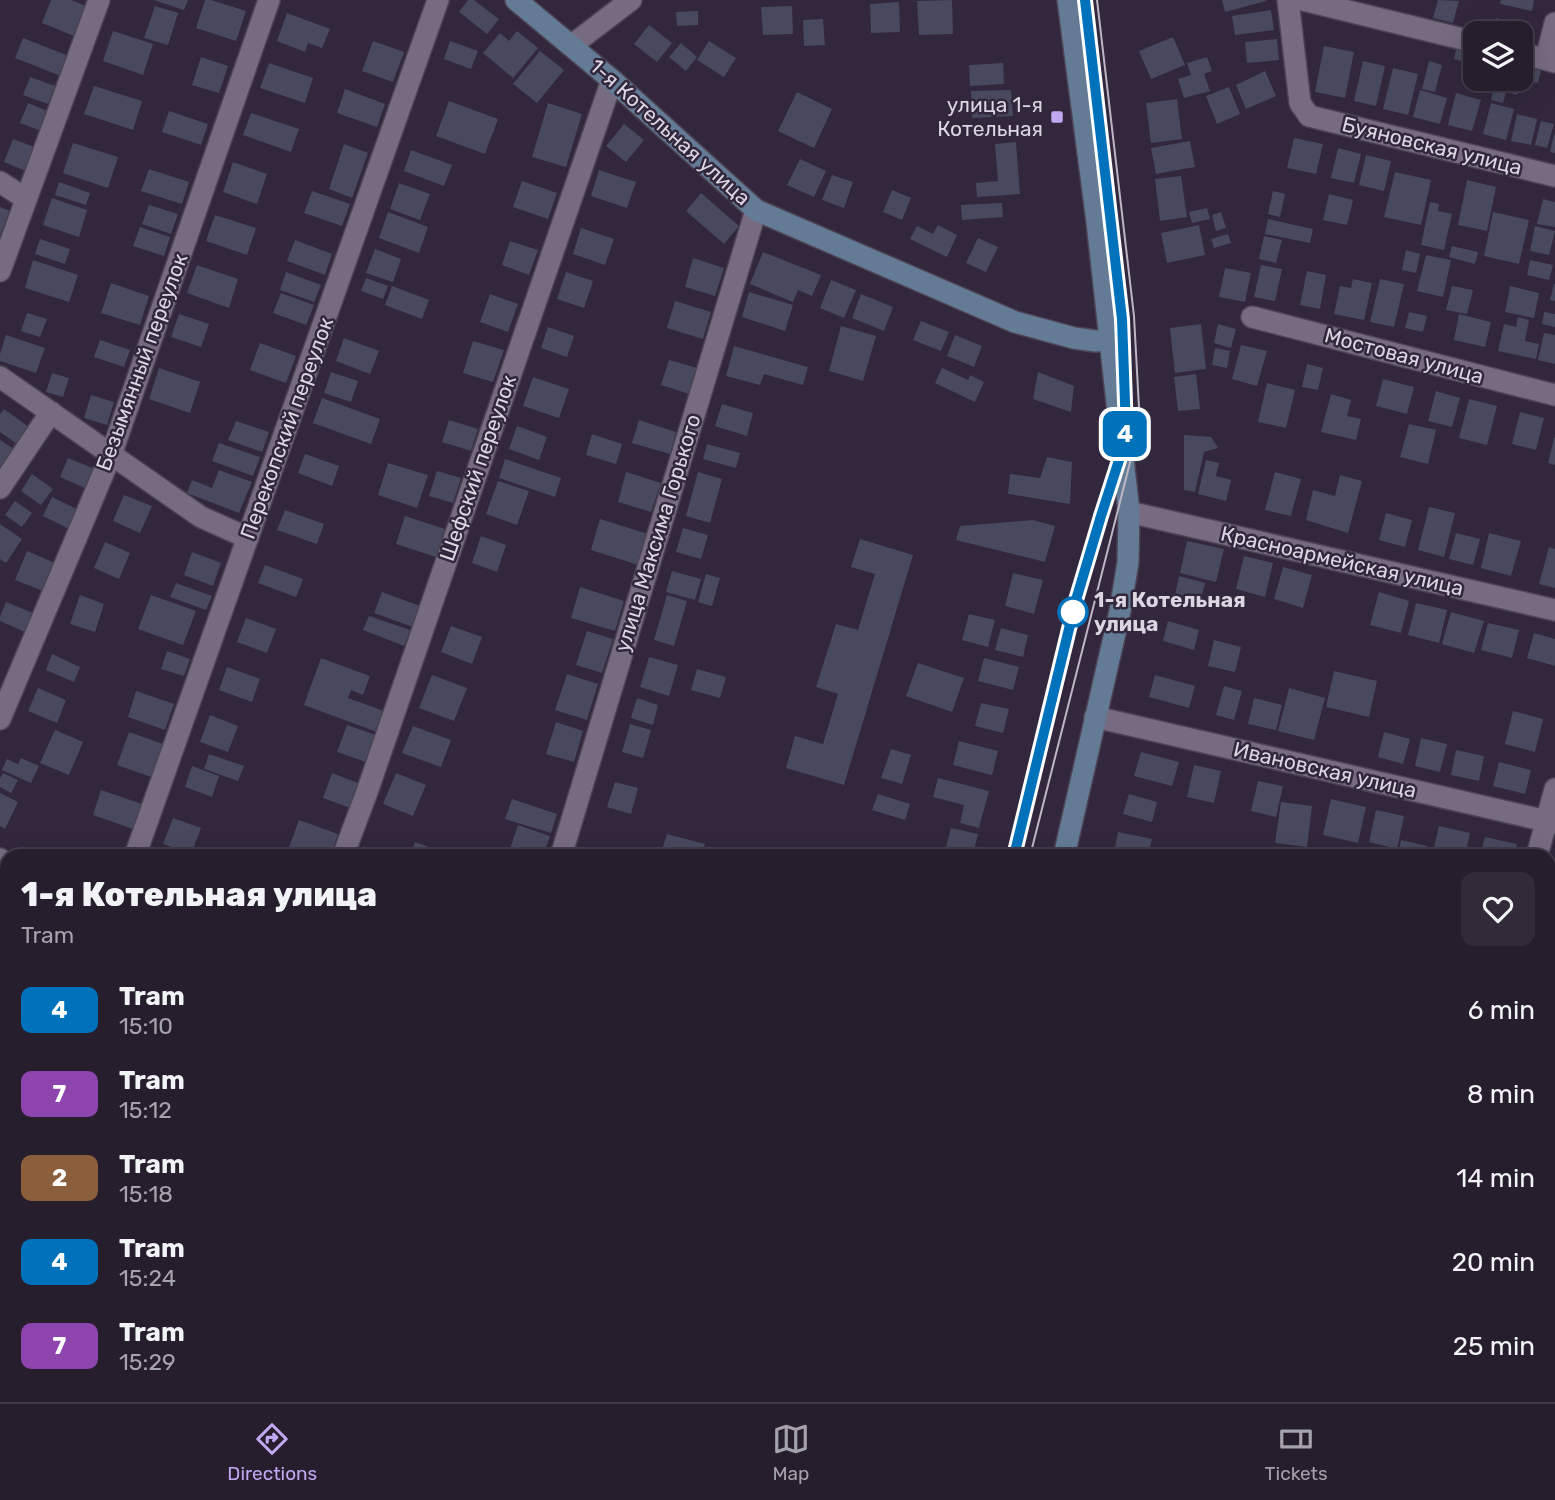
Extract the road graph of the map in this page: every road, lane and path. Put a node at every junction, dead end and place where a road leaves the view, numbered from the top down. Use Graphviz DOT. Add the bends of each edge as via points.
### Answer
graph roads {
  1 [pos="99,0"];
  2 [pos="269,0"];
  3 [pos="438,0"];
  4 [pos="516,0"];
  5 [pos="631,0"];
  6 [pos="1068,0"];
  7 [pos="1288,0"];
  8 [pos="1303,0"];
  9 [pos="1555,23"];
  10 [pos="1463,39"];
  11 [pos="572,45"];
  12 [pos="1533,56"];
  13 [pos="1550,61"];
  14 [pos="612,80"];
  15 [pos="1555,176"];
  16 [pos="0,182"];
  17 [pos="26,199"];
  18 [pos="756,210"];
  19 [pos="0,271"];
  20 [pos="1252,317"];
  21 [pos="1111,340"];
  22 [pos="0,377"];
  23 [pos="1555,396"];
  24 [pos="51,412"];
  25 [pos="111,454"];
  26 [pos="0,488"];
  27 [pos="1129,512"];
  28 [pos="248,538"];
  29 [pos="1555,610"];
  30 [pos="1095,717"];
  31 [pos="0,719"];
  32 [pos="1555,789"];
  33 [pos="1551,821"];
  34 [pos="137,849"];
  35 [pos="346,849"];
  36 [pos="563,849"];
  37 [pos="1065,849"];
  38 [pos="1540,849"];
  1 -- 17 [label="street"];
  2 -- 25 [label="street, Безымянный переулок"];
  3 -- 28 [label="street, Перекопский переулок"];
  4 -- 11 [label="main road, 1-я Котельная улица"];
  5 -- 11 [label="street"];
  6 -- 21 [label="main road"];
  7 -- 15 [label="street, Буяновская улица" via="1300,103 1309,116"];
  8 -- 10 [label="street"];
  9 -- 13 [label="street"];
  11 -- 14 [label="main road, 1-я Котельная улица"];
  12 -- 13 [label="street"];
  14 -- 18 [label="main road, 1-я Котельная улица"];
  14 -- 35 [label="street, Шефский переулок"];
  16 -- 17 [label="street"];
  17 -- 19 [label="street"];
  18 -- 21 [label="main road, 1-я Котельная улица" via="1015,322 1074,338"];
  18 -- 36 [label="street, улица Максима Горького"];
  20 -- 23 [label="street, Мостовая улица"];
  21 -- 27 [label="main road"];
  22 -- 24 [label="street"];
  24 -- 25 [label="street"];
  24 -- 26 [label="street"];
  25 -- 28 [label="street" via="201,517"];
  25 -- 31 [label="street, Безымянный переулок"];
  27 -- 29 [label="street, Красноармейская улица"];
  27 -- 30 [label="main road" via="1128,562 1120,611"];
  28 -- 34 [label="street, Перекопский переулок"];
  30 -- 33 [label="street, Ивановская улица"];
  30 -- 37 [label="main road"];
  32 -- 33 [label="street"];
  33 -- 38 [label="street"];
}
